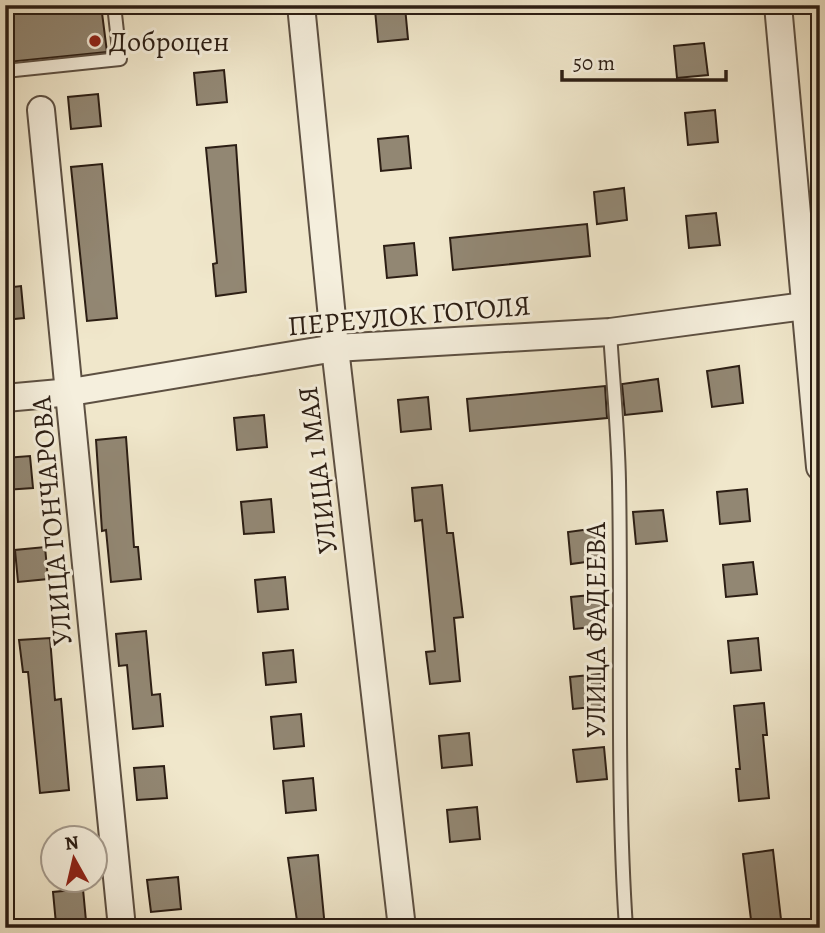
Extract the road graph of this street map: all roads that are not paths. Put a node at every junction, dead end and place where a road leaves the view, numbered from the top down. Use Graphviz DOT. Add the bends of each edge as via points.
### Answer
graph roads {
  1 [pos="114,5"];
  2 [pos="301,5"];
  3 [pos="778,5"];
  4 [pos="5,71"];
  5 [pos="41,110"];
  6 [pos="813,305"];
  7 [pos="610,332"];
  8 [pos="335,348"];
  9 [pos="71,392"];
  10 [pos="5,398"];
  11 [pos="820,467"];
  12 [pos="122,928"];
  13 [pos="402,928"];
  14 [pos="626,928"];
  1 -- 4 [label="lane" via="120,59"];
  2 -- 8 [label="street, УЛИЦА 1 МАЯ"];
  3 -- 6 [label="street"];
  5 -- 9 [label="street, УЛИЦА ГОНЧАРОВА"];
  6 -- 7 [label="street, ПЕРЕУЛОК ГОГОЛЯ"];
  6 -- 11 [label="street"];
  7 -- 8 [label="street, ПЕРЕУЛОК ГОГОЛЯ"];
  7 -- 14 [label="lane, УЛИЦА ФАДЕЕВА" via="619,479 618,700"];
  8 -- 9 [label="street, ПЕРЕУЛОК ГОГОЛЯ"];
  8 -- 13 [label="street, УЛИЦА 1 МАЯ"];
  9 -- 10 [label="street, ПЕРЕУЛОК ГОГОЛЯ"];
  9 -- 12 [label="street, УЛИЦА ГОНЧАРОВА"];
}
